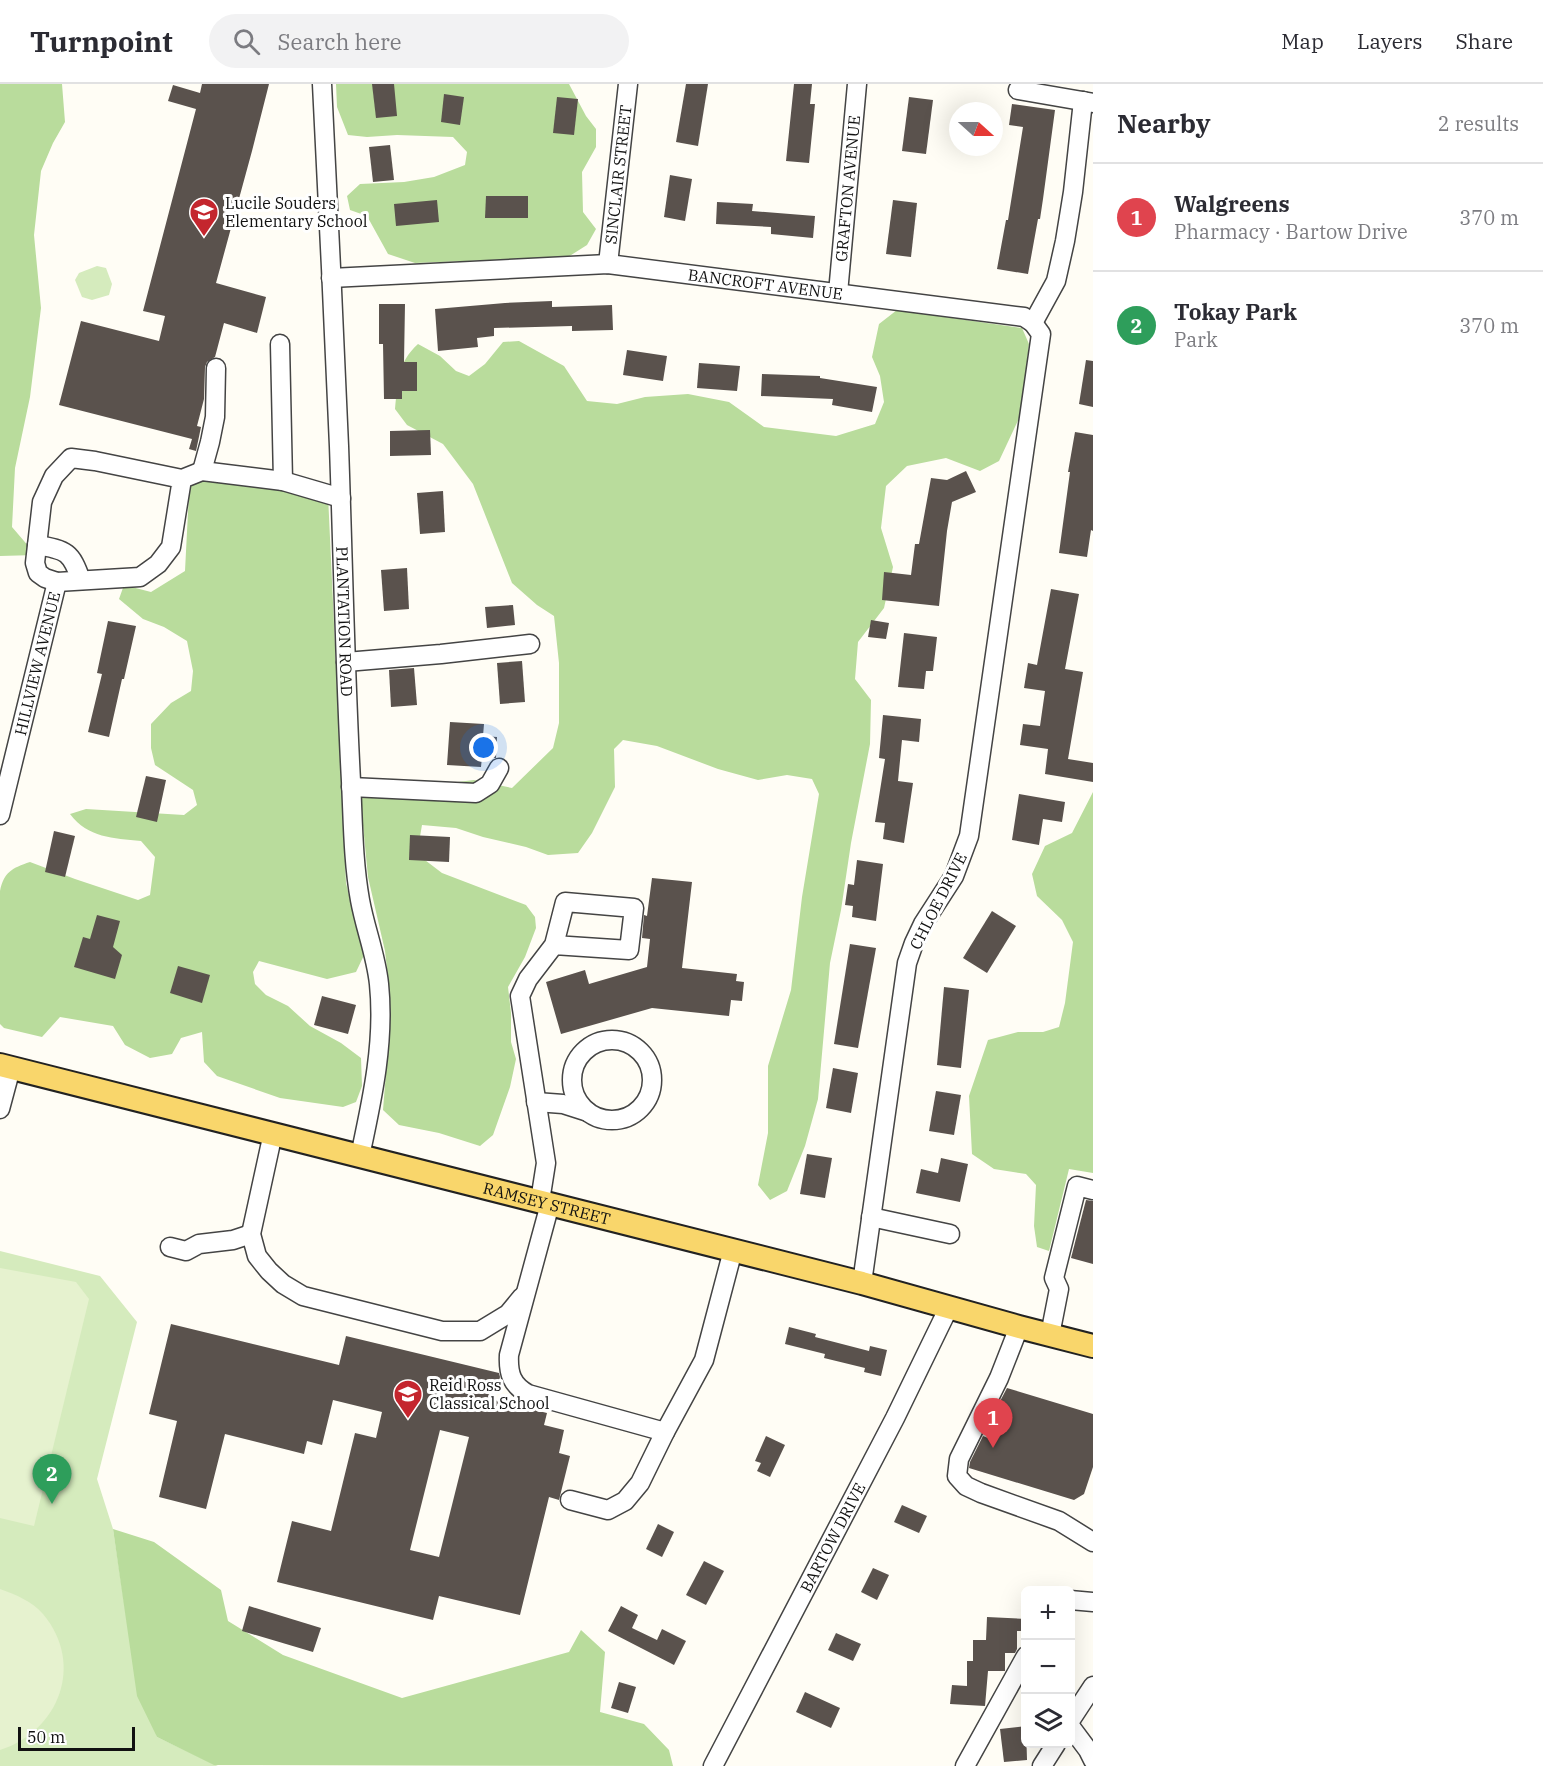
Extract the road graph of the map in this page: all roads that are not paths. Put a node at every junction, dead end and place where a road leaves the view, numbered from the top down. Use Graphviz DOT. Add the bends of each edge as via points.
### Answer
graph roads {
  1 [pos="322,84"];
  2 [pos="628,84"];
  3 [pos="856,84"];
  4 [pos="1018,90"];
  5 [pos="1088,102"];
  6 [pos="609,264"];
  7 [pos="331,278"];
  8 [pos="838,293"];
  9 [pos="1033,324"];
  10 [pos="280,344"];
  11 [pos="216,368"];
  12 [pos="202,471"];
  13 [pos="182,479"];
  14 [pos="283,481"];
  15 [pos="341,498"];
  16 [pos="37,546"];
  17 [pos="81,580"];
  18 [pos="57,582"];
  19 [pos="530,644"];
  20 [pos="346,662"];
  21 [pos="499,768"];
  22 [pos="5,775"];
  23 [pos="351,787"];
  24 [pos="0,815"];
  25 [pos="554,945"];
  26 [pos="6,1066"];
  27 [pos="536,1102"];
  28 [pos="0,1109"];
  29 [pos="588,1112"];
  30 [pos="273,1133"];
  31 [pos="360,1156"];
  32 [pos="1093,1190"];
  33 [pos="545,1202"];
  34 [pos="871,1217"];
  35 [pos="251,1234"];
  36 [pos="950,1234"];
  37 [pos="170,1247"];
  38 [pos="734,1250"];
  39 [pos="862,1283"];
  40 [pos="527,1291"];
  41 [pos="949,1307"];
  42 [pos="1019,1327"];
  43 [pos="1050,1335"];
  44 [pos="1093,1346"];
  45 [pos="665,1432"];
  46 [pos="570,1500"];
  47 [pos="1093,1542"];
  48 [pos="1075,1600"];
  49 [pos="1093,1602"];
  50 [pos="1021,1665"];
  51 [pos="1093,1686"];
  52 [pos="1075,1717"];
  53 [pos="1075,1730"];
  54 [pos="1053,1748"];
  55 [pos="1093,1760"];
  56 [pos="712,1766"];
  57 [pos="965,1766"];
  58 [pos="1042,1766"];
  1 -- 7 [label="street, PLANTATION ROAD"];
  2 -- 6 [label="street, SINCLAIR STREET"];
  3 -- 8 [label="street, GRAFTON AVENUE"];
  4 -- 5 [label="street"];
  5 -- 9 [label="street" via="1056,281"];
  6 -- 7 [label="street, BANCROFT AVENUE"];
  6 -- 8 [label="street, BANCROFT AVENUE"];
  7 -- 15 [label="street, PLANTATION ROAD"];
  8 -- 9 [label="street, BANCROFT AVENUE" via="1024,317"];
  9 -- 34 [label="street, CHLOE DRIVE" via="1041,334 969,836 954,876 923,924 907,963"];
  10 -- 14 [label="street"];
  11 -- 12 [label="street" via="215,417"];
  12 -- 13 [label="street"];
  12 -- 14 [label="street"];
  13 -- 16 [label="street" via="71,458 54,476 42,502"];
  13 -- 17 [label="street" via="171,547 158,564 140,577"];
  14 -- 15 [label="street"];
  15 -- 20 [label="street, PLANTATION ROAD"];
  16 -- 17 [label="street" via="67,553"];
  16 -- 18 [label="street" via="38,573"];
  17 -- 18 [label="street"];
  18 -- 22 [label="street, HILLVIEW AVENUE"];
  19 -- 20 [label="street"];
  20 -- 23 [label="street, PLANTATION ROAD"];
  21 -- 23 [label="street" via="490,784 476,793"];
  22 -- 24 [label="street, HILLVIEW AVENUE"];
  23 -- 31 [label="street, PLANTATION ROAD" via="359,891 374,954 380,1018 374,1092"];
  25 -- 25 [label="street" via="629,950 634,908 565,902"];
  25 -- 27 [label="street" via="520,996"];
  26 -- 28 [label="street"];
  26 -- 30 [label="main road, RAMSEY STREET"];
  27 -- 29 [label="street" via="563,1104"];
  27 -- 33 [label="street" via="546,1163"];
  29 -- 29 [label="street" via="613,1120 638,1111 651,1087 652,1074 640,1050 629,1043 603,1040 581,1053 571,1077 578,1102"];
  30 -- 31 [label="main road, RAMSEY STREET"];
  30 -- 35 [label="street"];
  31 -- 33 [label="main road, RAMSEY STREET"];
  32 -- 43 [label="street" via="1077,1186 1054,1278 1059,1289"];
  33 -- 38 [label="main road, RAMSEY STREET"];
  33 -- 40 [label="street"];
  34 -- 36 [label="street"];
  34 -- 39 [label="street, CHLOE DRIVE"];
  35 -- 37 [label="street" via="199,1244 186,1251"];
  35 -- 40 [label="street" via="257,1256 269,1271 303,1296 442,1331 480,1331 508,1314"];
  38 -- 39 [label="main road, RAMSEY STREET"];
  38 -- 45 [label="street" via="704,1360"];
  39 -- 41 [label="main road, RAMSEY STREET"];
  40 -- 45 [label="street" via="508,1367 519,1389"];
  41 -- 42 [label="main road, RAMSEY STREET"];
  41 -- 56 [label="street, BARTOW DRIVE"];
  42 -- 43 [label="main road, RAMSEY STREET"];
  42 -- 47 [label="street" via="959,1459 957,1476 966,1486 1059,1521"];
  43 -- 44 [label="main road, RAMSEY STREET"];
  45 -- 46 [label="street" via="640,1483 625,1501 609,1510"];
  48 -- 49 [label="street"];
  50 -- 57 [label="street"];
  51 -- 52 [label="street"];
  53 -- 55 [label="street"];
  54 -- 58 [label="street"];
}
